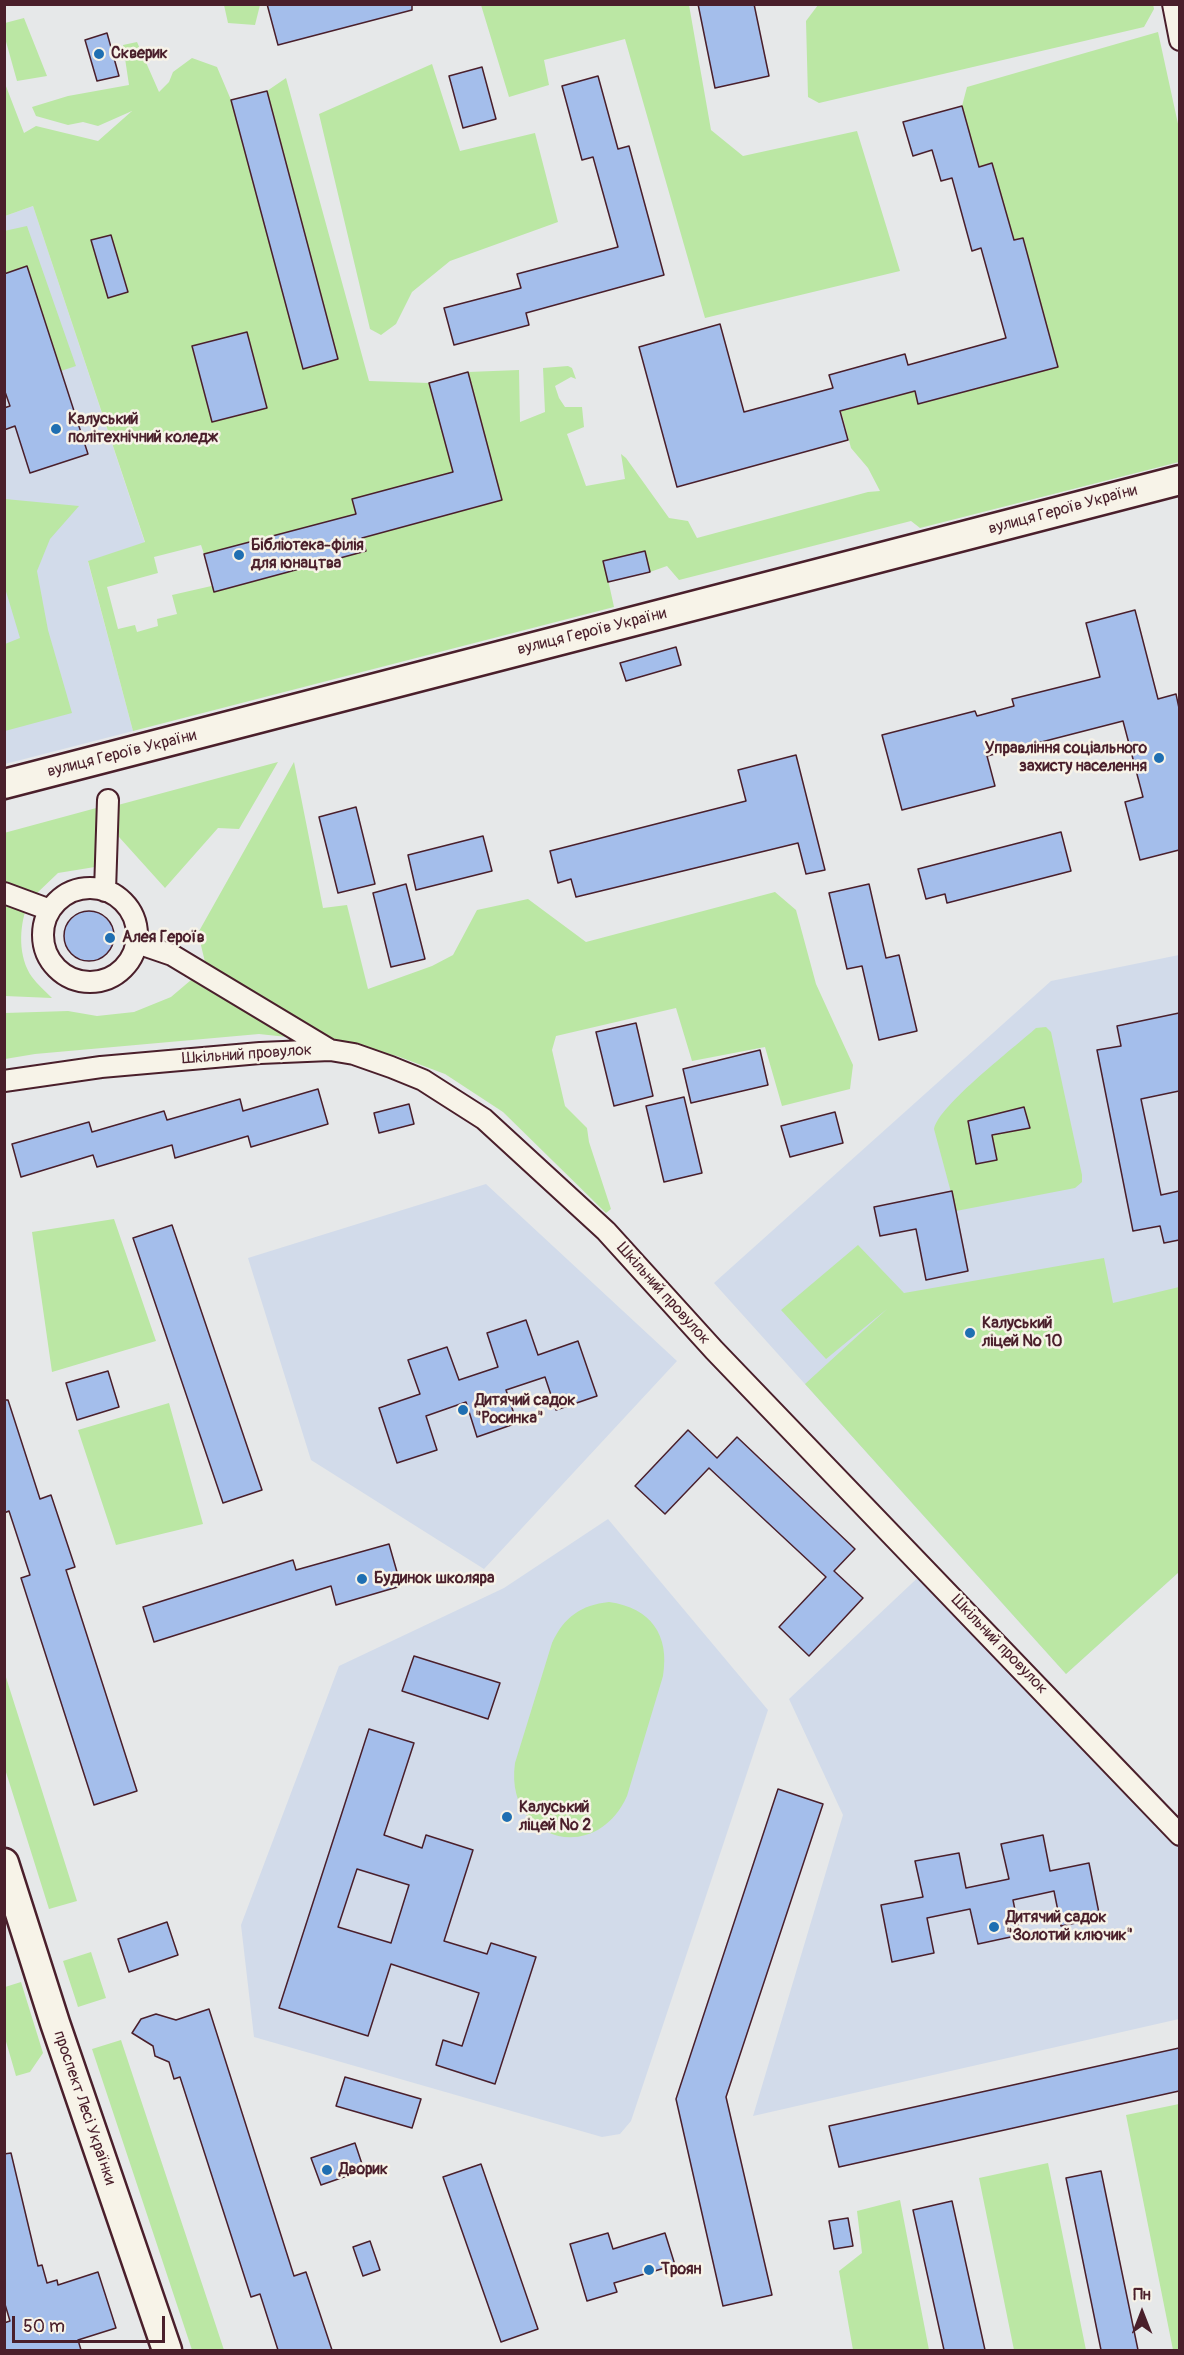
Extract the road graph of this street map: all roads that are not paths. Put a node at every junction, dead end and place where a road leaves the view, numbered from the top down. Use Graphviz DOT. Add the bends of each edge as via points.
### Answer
graph roads {
  1 [pos="1173,4"];
  2 [pos="1179,40"];
  3 [pos="1179,480"];
  4 [pos="4,784"];
  5 [pos="108,800"];
  6 [pos="105,891"];
  7 [pos="4,893"];
  8 [pos="50,910"];
  9 [pos="137,943"];
  10 [pos="330,1050"];
  11 [pos="4,1081"];
  12 [pos="1179,1835"];
  13 [pos="4,1863"];
  14 [pos="167,2350"];
  1 -- 2 [label="street"];
  3 -- 4 [label="main road, вулиця Героїв України"];
  5 -- 6 [label="street"];
  6 -- 8 [label="street" via="80,889"];
  6 -- 9 [label="street" via="130,911"];
  7 -- 8 [label="street"];
  8 -- 9 [label="street" via="43,934 45,947 50,959 68,977 96,982 110,978 127,963"];
  9 -- 10 [label="street" via="172,955"];
  10 -- 11 [label="street, Шкільний провулок" via="101,1067"];
  10 -- 12 [label="street, Шкільний провулок" via="354,1054 423,1080 484,1119 606,1231 722,1358"];
  13 -- 14 [label="main road, проспект Лесі Українки"];
}
